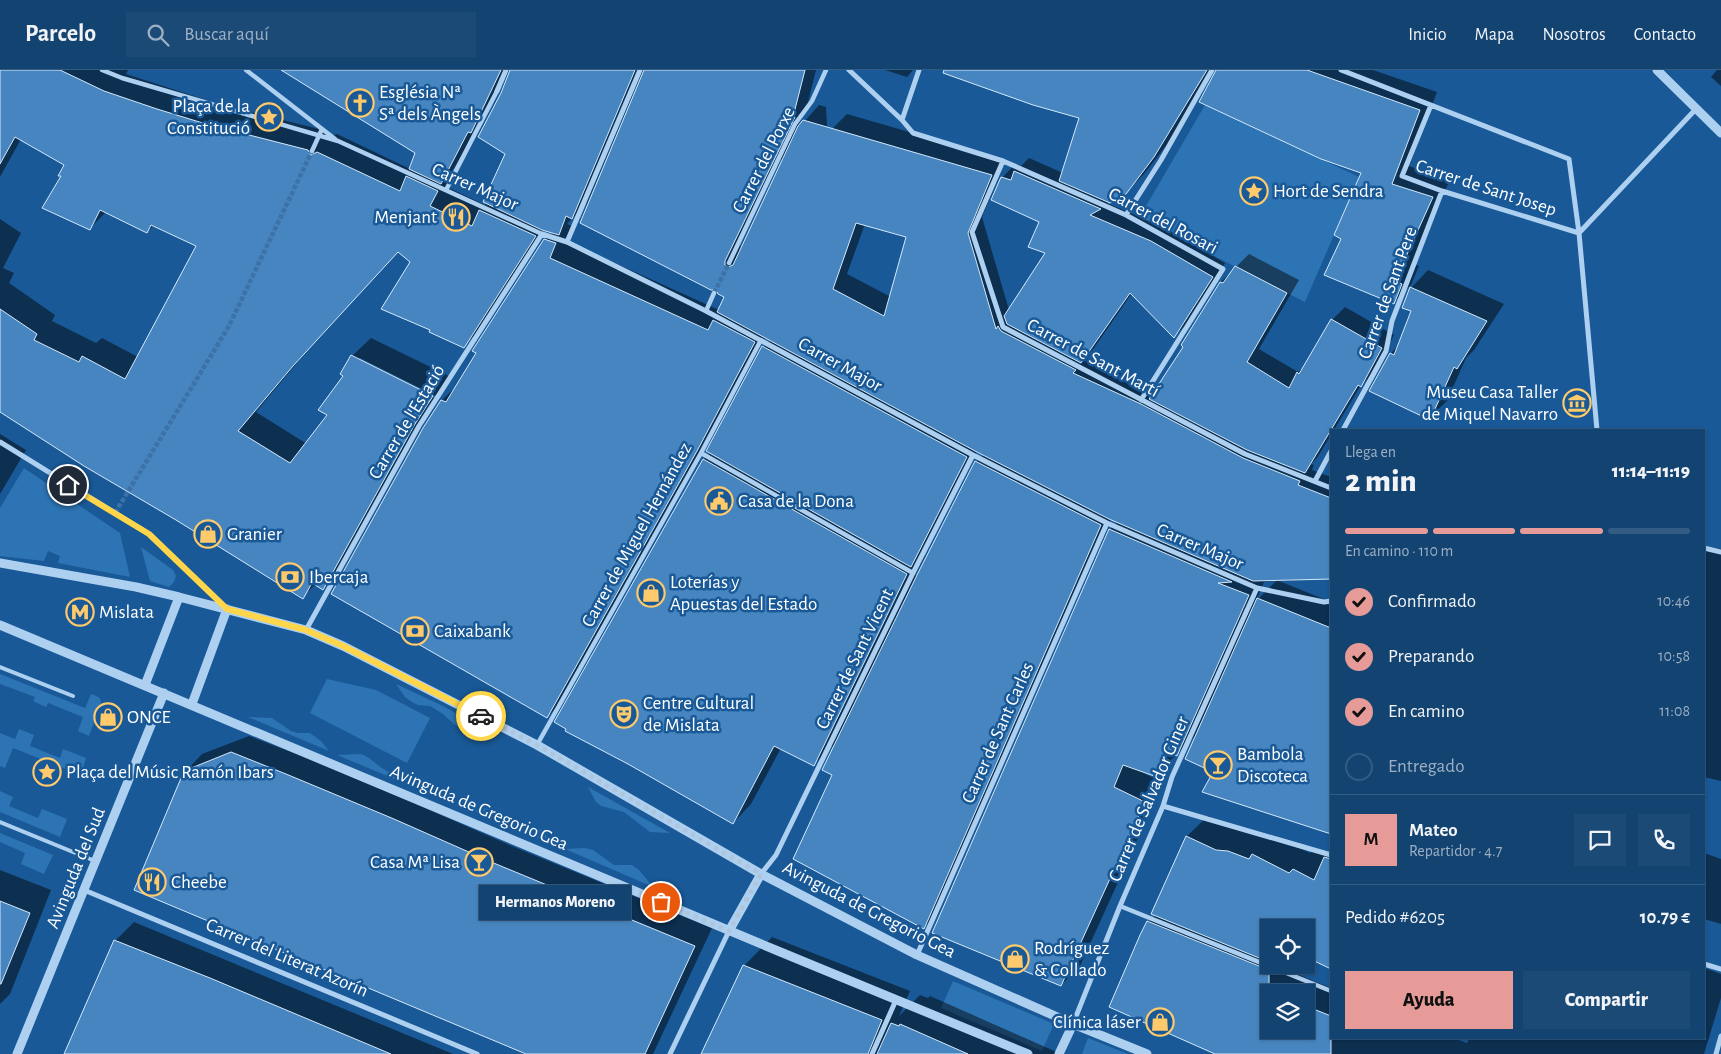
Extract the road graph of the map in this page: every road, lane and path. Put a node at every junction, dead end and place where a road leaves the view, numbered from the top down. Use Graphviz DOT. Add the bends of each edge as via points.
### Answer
graph roads {
  1 [pos="102,70"];
  2 [pos="246,70"];
  3 [pos="506,70"];
  4 [pos="640,70"];
  5 [pos="826,70"];
  6 [pos="850,70"];
  7 [pos="919,70"];
  8 [pos="1212,70"];
  9 [pos="1341,70"];
  10 [pos="1657,70"];
  11 [pos="1354,72"];
  12 [pos="497,91"];
  13 [pos="1431,104"];
  14 [pos="1695,110"];
  15 [pos="902,120"];
  16 [pos="322,129"];
  17 [pos="1721,133"];
  18 [pos="319,136"];
  19 [pos="338,141"];
  20 [pos="312,151"];
  21 [pos="1003,161"];
  22 [pos="446,190"];
  23 [pos="1442,191"];
  24 [pos="1126,215"];
  25 [pos="1578,233"];
  26 [pos="542,234"];
  27 [pos="567,242"];
  28 [pos="729,264"];
  29 [pos="714,293"];
  30 [pos="706,311"];
  31 [pos="761,340"];
  32 [pos="1141,400"];
  33 [pos="1344,429"];
  34 [pos="1597,429"];
  35 [pos="0,442"];
  36 [pos="701,453"];
  37 [pos="1330,453"];
  38 [pos="973,455"];
  39 [pos="1315,481"];
  40 [pos="1330,488"];
  41 [pos="1107,523"];
  42 [pos="1705,548"];
  43 [pos="1721,552"];
  44 [pos="0,563"];
  45 [pos="913,573"];
  46 [pos="1257,588"];
  47 [pos="179,597"];
  48 [pos="1330,601"];
  49 [pos="227,609"];
  50 [pos="0,625"];
  51 [pos="306,630"];
  52 [pos="0,667"];
  53 [pos="145,685"];
  54 [pos="164,693"];
  55 [pos="73,696"];
  56 [pos="192,704"];
  57 [pos="537,745"];
  58 [pos="1163,806"];
  59 [pos="0,822"];
  60 [pos="1330,855"];
  61 [pos="96,862"];
  62 [pos="761,874"];
  63 [pos="84,890"];
  64 [pos="1120,906"];
  65 [pos="729,931"];
  66 [pos="917,955"];
  67 [pos="1705,964"];
  68 [pos="1721,969"];
  69 [pos="1330,991"];
  70 [pos="896,1000"];
  71 [pos="1073,1024"];
  72 [pos="1721,1036"];
  73 [pos="17,1054"];
  74 [pos="477,1054"];
  75 [pos="670,1054"];
  76 [pos="872,1054"];
  77 [pos="1028,1054"];
  78 [pos="1059,1054"];
  79 [pos="1147,1054"];
  80 [pos="1716,1054"];
  1 -- 18 [label="street"];
  2 -- 16 [label="street"];
  3 -- 12 [label="street"];
  4 -- 27 [label="street"];
  5 -- 28 [label="street, Carrer del Porxe" via="812,101 795,124"];
  6 -- 15 [label="street, Carrer del Rosari"];
  7 -- 15 [label="street"];
  8 -- 24 [label="street"];
  9 -- 11 [label="street"];
  10 -- 14 [label="street"];
  11 -- 13 [label="street"];
  12 -- 22 [label="street"];
  13 -- 23 [label="street, Carrer de Sant Josep" via="1402,176"];
  13 -- 25 [label="street" via="1569,159"];
  14 -- 17 [label="street"];
  14 -- 25 [label="street"];
  15 -- 21 [label="street, Carrer del Rosari" via="913,133"];
  16 -- 18 [label="street"];
  16 -- 19 [label="street"];
  18 -- 19 [label="street"];
  18 -- 20 [label="street"];
  19 -- 22 [label="street, Carrer Major"];
  21 -- 24 [label="street, Carrer del Rosari"];
  21 -- 32 [label="street, Carrer de Sant Martí" via="972,232 1002,327"];
  22 -- 26 [label="street, Carrer Major"];
  23 -- 25 [label="street, Carrer de Sant Josep"];
  23 -- 33 [label="street, Carrer de Sant Pere" via="1392,321 1386,351"];
  24 -- 32 [label="street, Carrer del Rosari" via="1223,269"];
  25 -- 34 [label="street"];
  26 -- 27 [label="street, Carrer Major"];
  26 -- 51 [label="street, Carrer de l'Estació" via="420,426"];
  27 -- 30 [label="street, Carrer Major"];
  29 -- 30 [label="street"];
  30 -- 31 [label="street, Carrer Major"];
  31 -- 36 [label="street, Carrer de Miguel Hernández"];
  31 -- 38 [label="street, Carrer Major"];
  32 -- 39 [label="street, Carrer de Sant Martí" via="1245,454"];
  35 -- 49 [label="street" via="149,534"];
  36 -- 45 [label="street"];
  36 -- 57 [label="street, Carrer de Miguel Hernández"];
  37 -- 39 [label="street"];
  38 -- 41 [label="street, Carrer Major"];
  38 -- 45 [label="street, Carrer de Sant Vicent"];
  39 -- 40 [label="street, Carrer de Sant Martí"];
  41 -- 46 [label="street, Carrer Major"];
  41 -- 66 [label="street, Carrer de Sant Carles"];
  42 -- 43 [label="street"];
  44 -- 47 [label="street, Avinguda de Gregorio Gea"];
  45 -- 62 [label="street, Carrer de Sant Vicent" via="776,855"];
  46 -- 48 [label="street, Carrer Major"];
  46 -- 58 [label="street, Carrer de Salvador Giner" via="1172,777"];
  47 -- 49 [label="street, Avinguda de Gregorio Gea"];
  47 -- 53 [label="street"];
  49 -- 51 [label="street, Avinguda de Gregorio Gea"];
  49 -- 56 [label="street"];
  50 -- 53 [label="street, Avinguda de Gregorio Gea"];
  51 -- 57 [label="street, Avinguda de Gregorio Gea"];
  52 -- 55 [label="lane"];
  53 -- 54 [label="street, Avinguda de Gregorio Gea"];
  54 -- 56 [label="street, Avinguda de Gregorio Gea"];
  54 -- 61 [label="street, Avinguda del Sud"];
  56 -- 65 [label="street, Avinguda de Gregorio Gea"];
  57 -- 62 [label="street, Avinguda de Gregorio Gea"];
  58 -- 60 [label="street"];
  58 -- 64 [label="street, Carrer de Salvador Giner"];
  59 -- 61 [label="lane"];
  61 -- 63 [label="street, Avinguda del Sud"];
  62 -- 65 [label="street"];
  62 -- 66 [label="street, Avinguda de Gregorio Gea"];
  63 -- 73 [label="street, Avinguda del Sud"];
  63 -- 74 [label="street, Carrer del Literat Azorín"];
  64 -- 69 [label="street"];
  64 -- 71 [label="street, Carrer de Salvador Giner"];
  65 -- 70 [label="street, Avinguda de Gregorio Gea"];
  65 -- 75 [label="street"];
  66 -- 71 [label="street, Avinguda de Gregorio Gea"];
  67 -- 68 [label="street"];
  70 -- 76 [label="street"];
  70 -- 77 [label="street, Avinguda de Gregorio Gea"];
  71 -- 78 [label="street"];
  71 -- 79 [label="street, Avinguda de Gregorio Gea"];
  72 -- 80 [label="street"];
}
